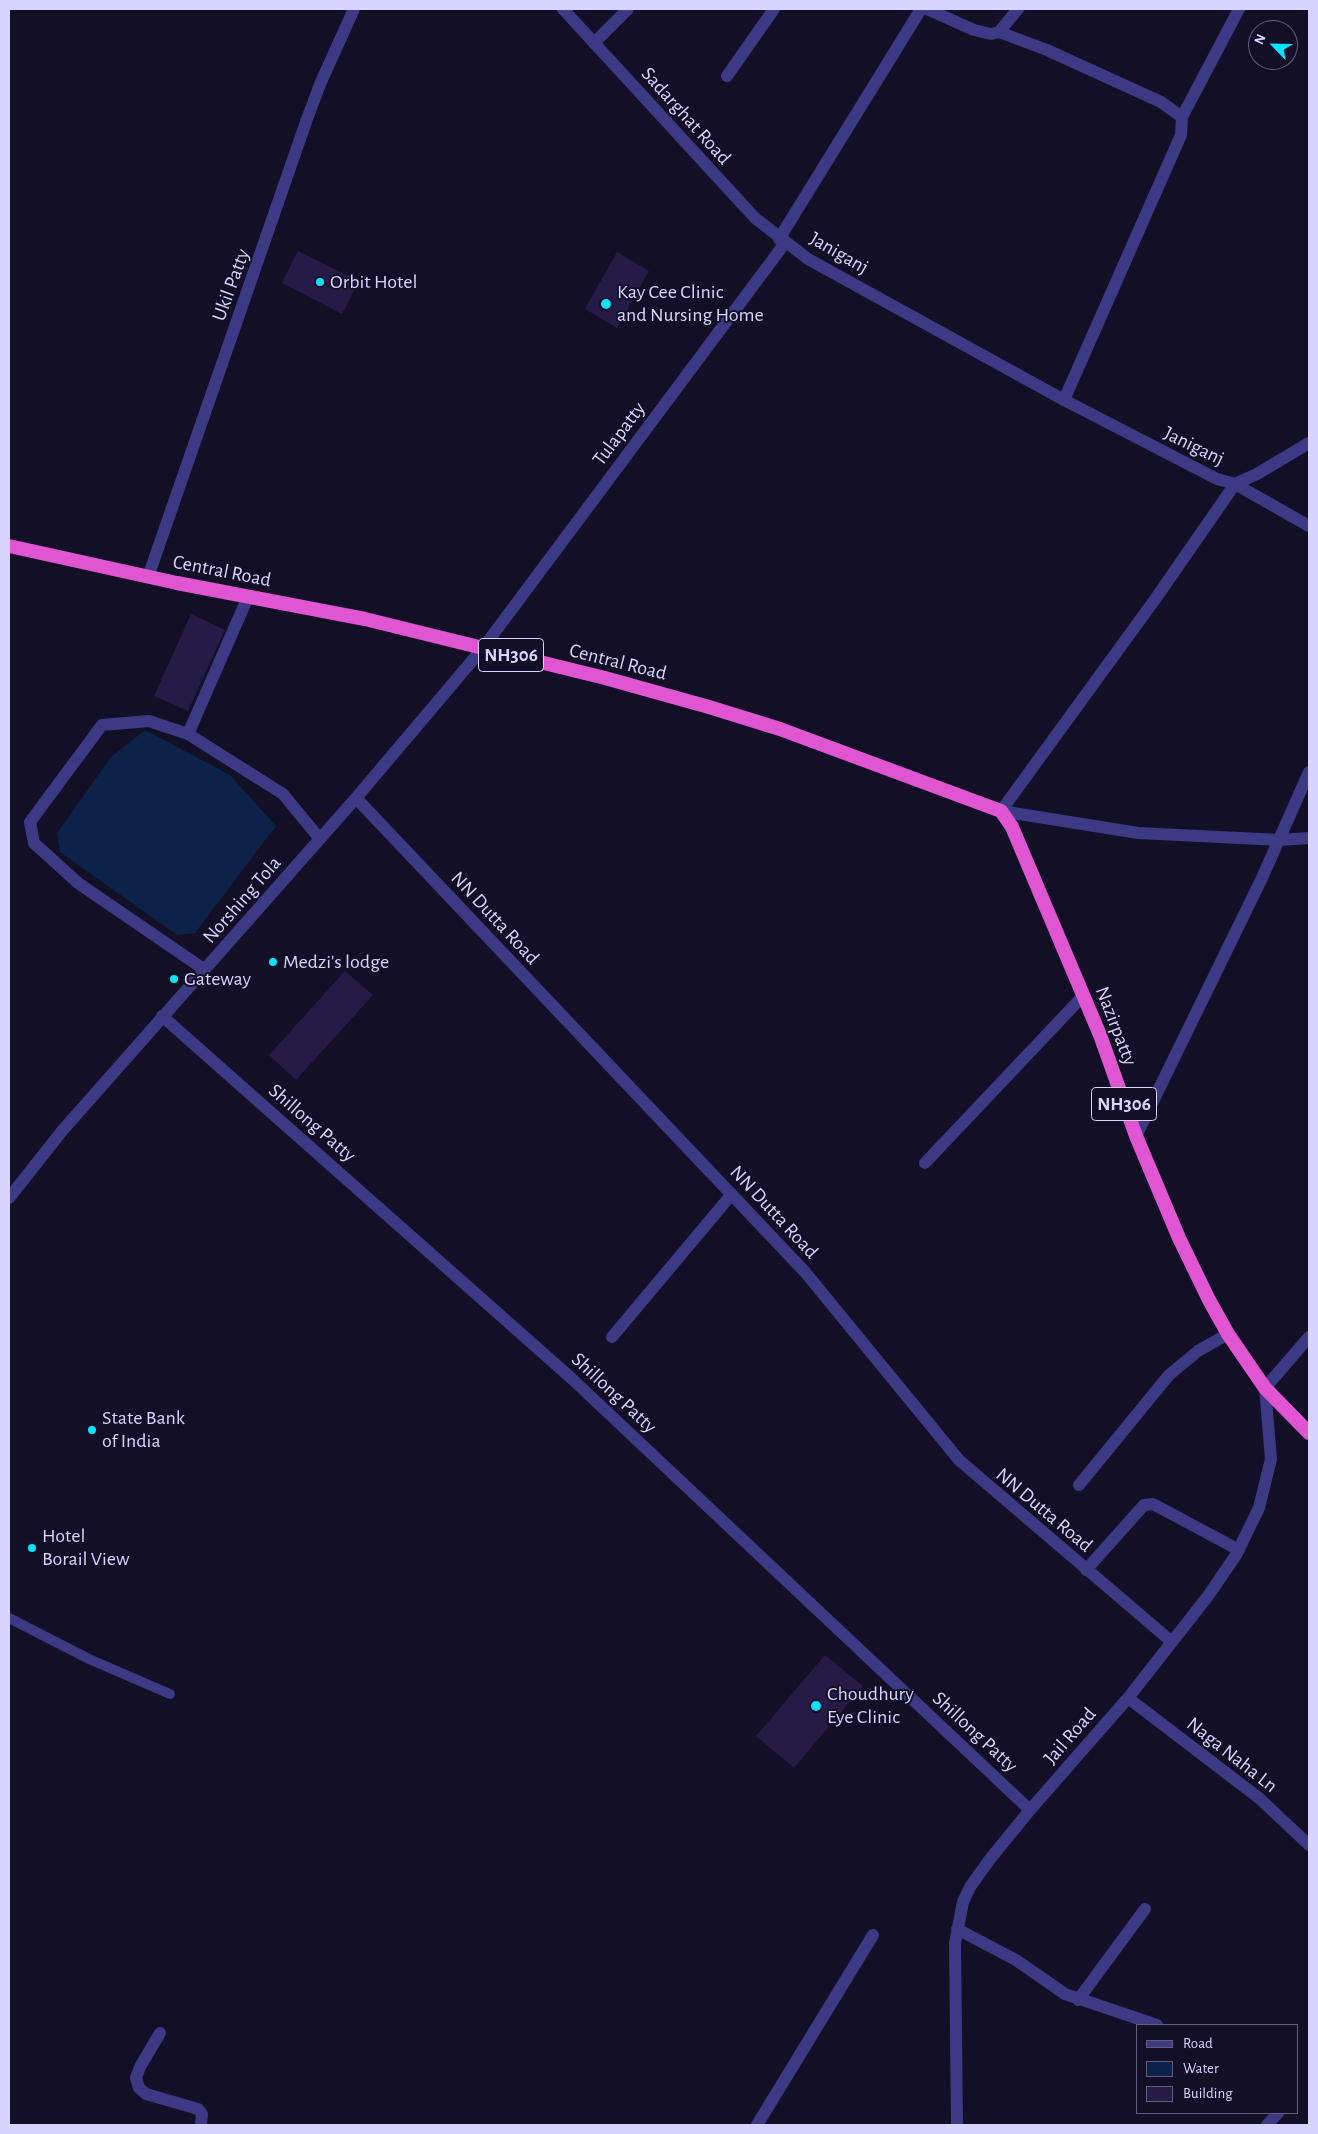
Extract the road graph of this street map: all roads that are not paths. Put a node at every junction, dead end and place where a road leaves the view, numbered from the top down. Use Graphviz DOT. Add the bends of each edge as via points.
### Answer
graph roads {
  1 [pos="354,9"];
  2 [pos="563,9"];
  3 [pos="628,9"];
  4 [pos="774,9"];
  5 [pos="922,9"];
  6 [pos="927,9"];
  7 [pos="1018,9"];
  8 [pos="1239,9"];
  9 [pos="999,32"];
  10 [pos="594,43"];
  11 [pos="727,76"];
  12 [pos="1182,117"];
  13 [pos="782,241"];
  14 [pos="1064,400"];
  15 [pos="1309,443"];
  16 [pos="1235,484"];
  17 [pos="1309,526"];
  18 [pos="9,546"];
  19 [pos="148,577"];
  20 [pos="248,597"];
  21 [pos="483,648"];
  22 [pos="188,734"];
  23 [pos="1309,772"];
  24 [pos="356,798"];
  25 [pos="1001,811"];
  26 [pos="1309,838"];
  27 [pos="320,839"];
  28 [pos="1280,840"];
  29 [pos="205,970"];
  30 [pos="1083,996"];
  31 [pos="162,1016"];
  32 [pos="1136,1136"];
  33 [pos="925,1163"];
  34 [pos="732,1194"];
  35 [pos="9,1198"];
  36 [pos="1228,1334"];
  37 [pos="612,1337"];
  38 [pos="1309,1337"];
  39 [pos="1265,1388"];
  40 [pos="1309,1433"];
  41 [pos="1079,1485"];
  42 [pos="1239,1550"];
  43 [pos="1086,1570"];
  44 [pos="9,1618"];
  45 [pos="1172,1642"];
  46 [pos="170,1694"];
  47 [pos="1128,1698"];
  48 [pos="1030,1810"];
  49 [pos="1309,1845"];
  50 [pos="1145,1910"];
  51 [pos="957,1929"];
  52 [pos="873,1935"];
  53 [pos="1078,2000"];
  54 [pos="1154,2024"];
  55 [pos="160,2034"];
  56 [pos="1277,2114"];
  57 [pos="201,2125"];
  58 [pos="756,2125"];
  59 [pos="957,2125"];
  60 [pos="1266,2125"];
  1 -- 19 [label="street, Ukil Patty" via="321,82"];
  2 -- 10 [label="street, Sadarghat Road"];
  3 -- 10 [label="street"];
  4 -- 11 [label="street"];
  5 -- 13 [label="street, Tulapatty"];
  6 -- 9 [label="street" via="974,30 991,34"];
  7 -- 9 [label="street"];
  8 -- 12 [label="street"];
  9 -- 12 [label="street" via="1047,50 1161,102"];
  10 -- 13 [label="street, Sadarghat Road" via="754,218"];
  12 -- 14 [label="street" via="1180,136"];
  13 -- 14 [label="street, Janiganj" via="808,259"];
  13 -- 21 [label="street, Tulapatty"];
  14 -- 16 [label="street, Janiganj" via="1202,473"];
  15 -- 16 [label="street"];
  16 -- 17 [label="street"];
  16 -- 25 [label="street, Janiganj"];
  18 -- 19 [label="highway, Central Road / NH306"];
  19 -- 20 [label="highway, Central Road / NH306"];
  20 -- 21 [label="highway, Central Road / NH306" via="365,619"];
  20 -- 22 [label="street"];
  21 -- 24 [label="street, Norshing Tola"];
  21 -- 25 [label="highway, Central Road / NH306" via="709,706 895,770"];
  22 -- 27 [label="street" via="283,794"];
  22 -- 29 [label="street" via="149,721 102,725 30,822 34,843 78,883"];
  23 -- 28 [label="street"];
  24 -- 27 [label="street, Norshing Tola"];
  24 -- 34 [label="street, NN Dutta Road"];
  25 -- 28 [label="street" via="1138,833"];
  25 -- 30 [label="highway, Nazirpatty / NH306" via="1012,827"];
  26 -- 28 [label="street"];
  27 -- 29 [label="street, Norshing Tola"];
  28 -- 32 [label="street"];
  29 -- 31 [label="street, Norshing Tola"];
  30 -- 32 [label="highway, Nazirpatty / NH306"];
  30 -- 33 [label="street"];
  31 -- 35 [label="street, Norshing Tola" via="62,1131"];
  31 -- 48 [label="street, Shillong Patty" via="570,1377"];
  32 -- 36 [label="highway, Nazirpatty / NH306" via="1179,1238"];
  34 -- 37 [label="street"];
  34 -- 43 [label="street, NN Dutta Road" via="849,1323 959,1460"];
  36 -- 39 [label="highway, Nazirpatty / NH306"];
  36 -- 41 [label="street" via="1198,1351 1169,1375"];
  38 -- 39 [label="street"];
  39 -- 40 [label="highway, NH306"];
  39 -- 42 [label="street, Jail Road" via="1270,1460 1259,1508"];
  42 -- 43 [label="street" via="1153,1504 1144,1505"];
  42 -- 45 [label="street, Jail Road"];
  43 -- 45 [label="street, NN Dutta Road"];
  44 -- 46 [label="lane" via="89,1659"];
  45 -- 47 [label="street, Jail Road"];
  47 -- 48 [label="street, Jail Road"];
  47 -- 49 [label="street, Naga Naha Ln" via="1259,1798"];
  48 -- 51 [label="street, Jail Road" via="970,1887 959,1913"];
  50 -- 53 [label="street"];
  51 -- 53 [label="street" via="1016,1960 1064,1994"];
  51 -- 59 [label="street, Jail Road"];
  52 -- 58 [label="street"];
  53 -- 54 [label="street"];
  55 -- 57 [label="street" via="136,2078 139,2088 146,2094 198,2109 202,2114"];
  56 -- 60 [label="street"];
}
